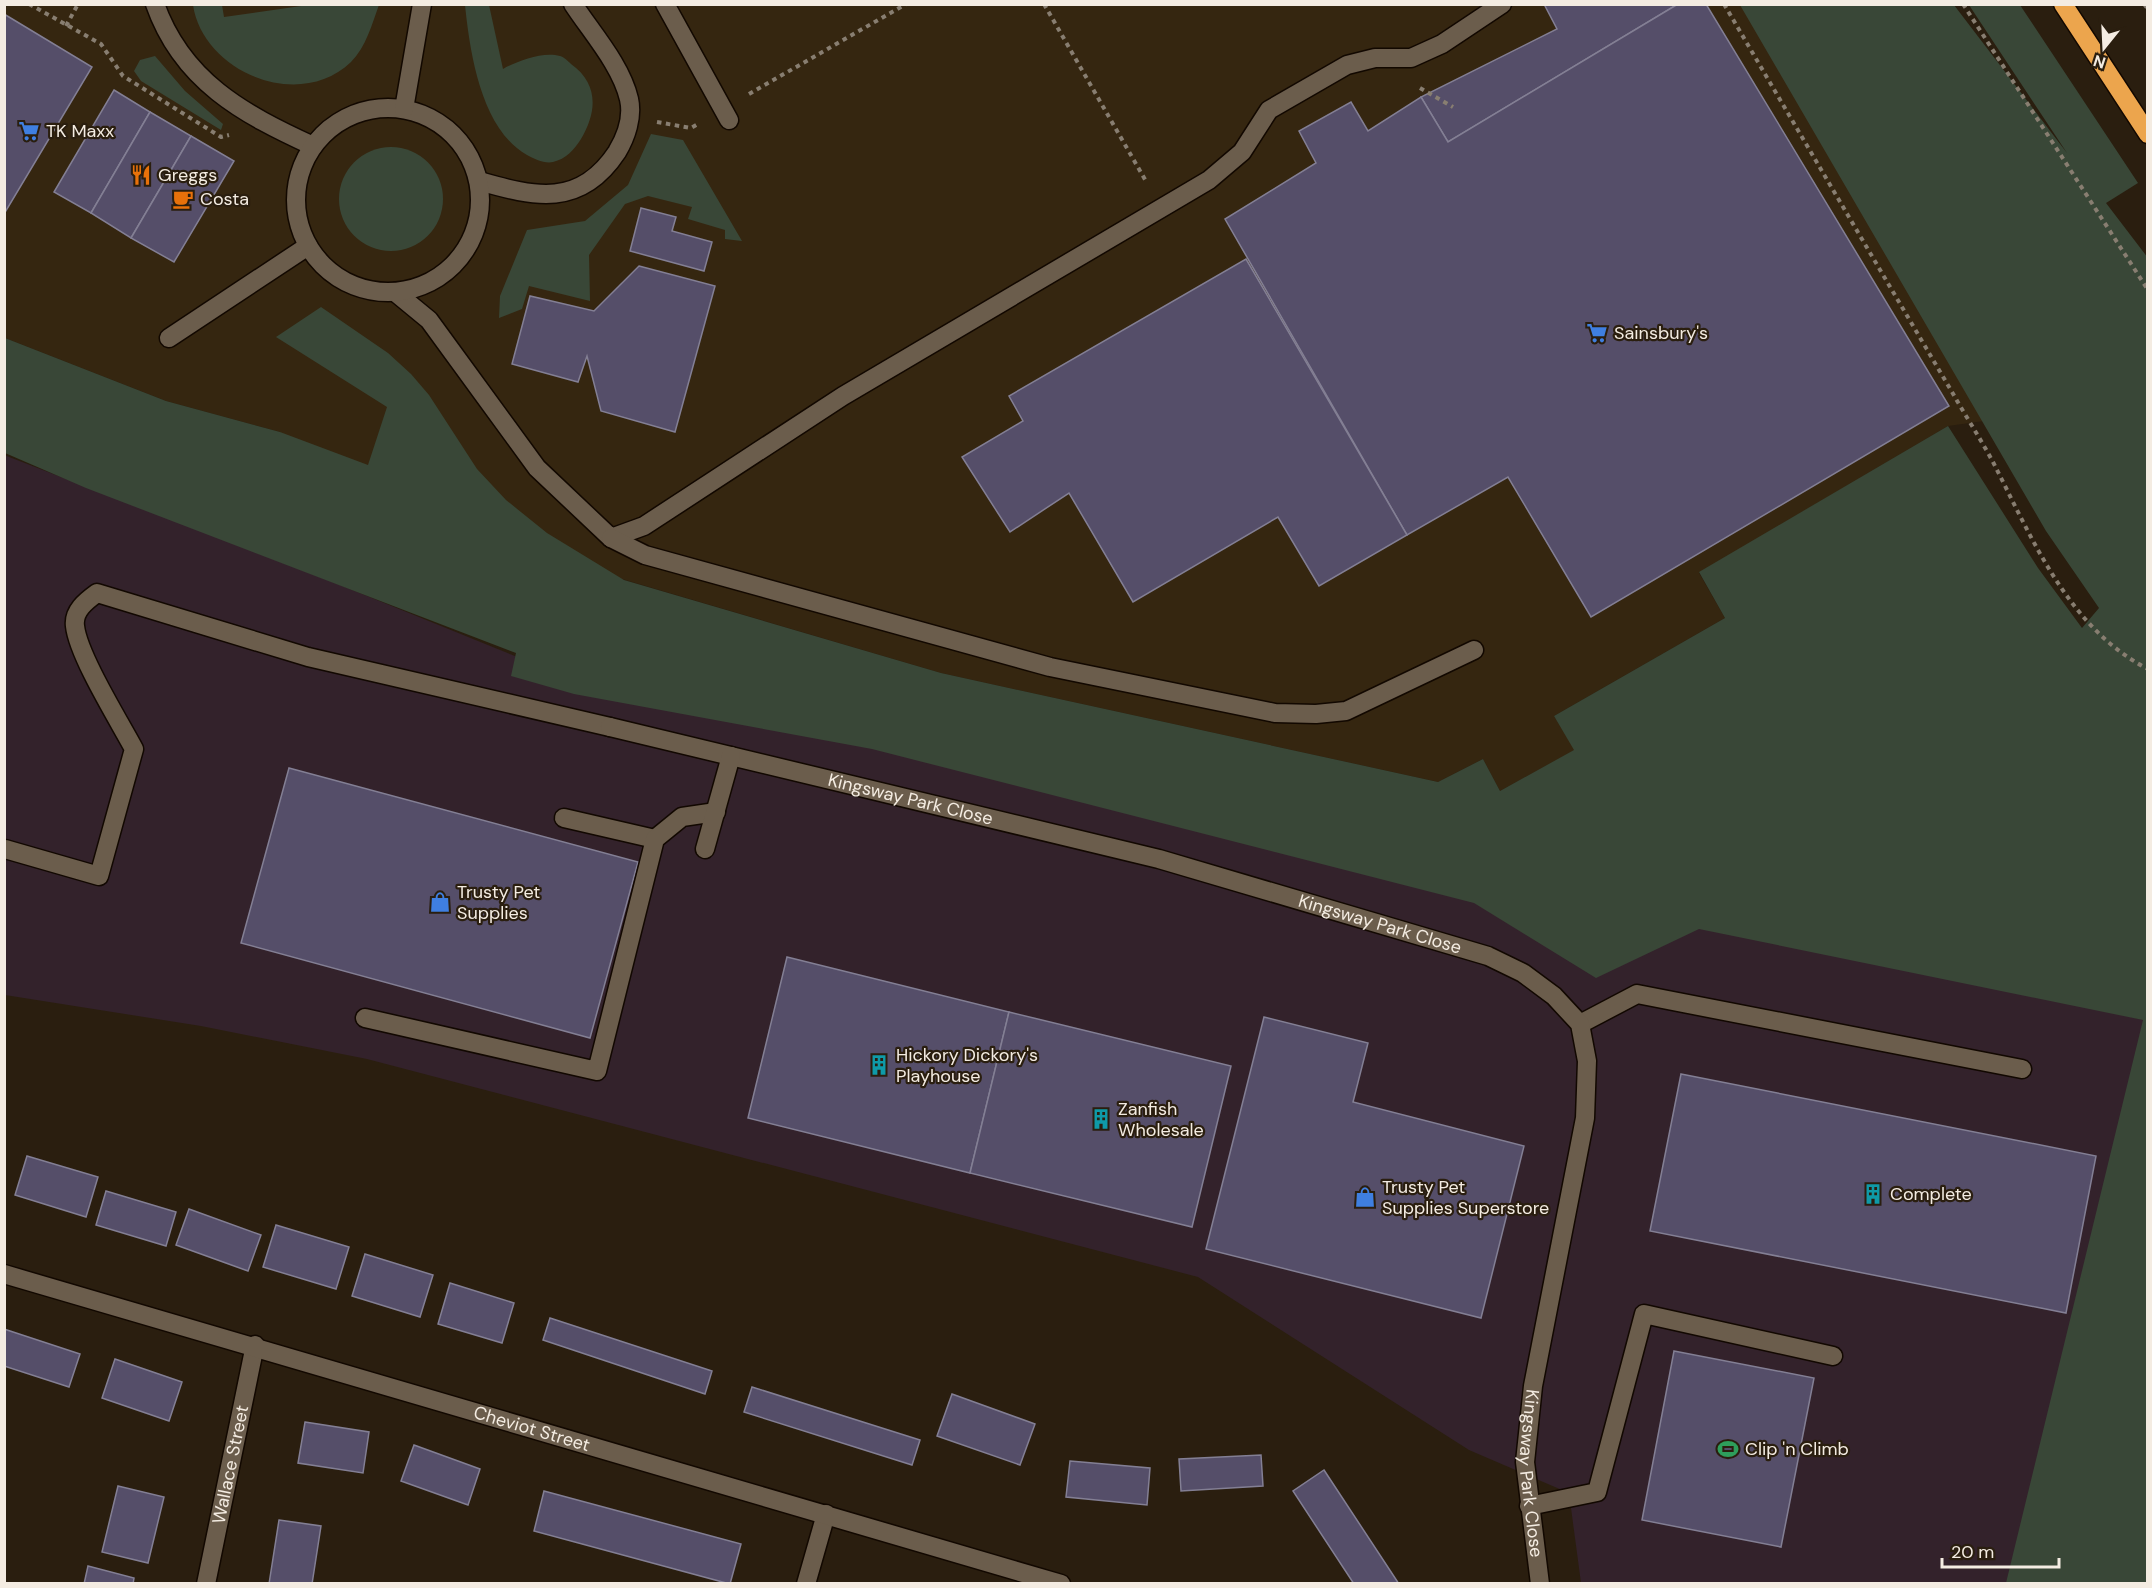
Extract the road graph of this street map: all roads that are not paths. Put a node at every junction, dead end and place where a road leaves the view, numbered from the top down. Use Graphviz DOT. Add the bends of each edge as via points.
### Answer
graph roads {
  1 [pos="155,4"];
  2 [pos="422,4"];
  3 [pos="573,4"];
  4 [pos="665,4"];
  5 [pos="1502,4"];
  6 [pos="2063,4"];
  7 [pos="2105,72"];
  8 [pos="404,109"];
  9 [pos="726,114"];
  10 [pos="2148,114"];
  11 [pos="2148,134"];
  12 [pos="313,146"];
  13 [pos="479,181"];
  14 [pos="308,246"];
  15 [pos="395,292"];
  16 [pos="169,338"];
  17 [pos="611,538"];
  18 [pos="1474,651"];
  19 [pos="731,756"];
  20 [pos="716,812"];
  21 [pos="564,818"];
  22 [pos="655,839"];
  23 [pos="5,849"];
  24 [pos="705,849"];
  25 [pos="365,1018"];
  26 [pos="1580,1024"];
  27 [pos="2022,1069"];
  28 [pos="4,1274"];
  29 [pos="255,1345"];
  30 [pos="1833,1356"];
  31 [pos="1529,1506"];
  32 [pos="826,1514"];
  33 [pos="206,1584"];
  34 [pos="806,1584"];
  35 [pos="1061,1584"];
  36 [pos="1540,1584"];
  1 -- 12 [label="street" via="169,36 191,68 217,93 274,128"];
  2 -- 8 [label="street"];
  3 -- 13 [label="street" via="624,84 629,101 627,132 609,163 582,187 543,195"];
  4 -- 9 [label="street"];
  5 -- 17 [label="street" via="1442,44 1411,58 1375,58 1347,65 1269,110 1242,152 1209,180 843,396 644,526"];
  6 -- 7 [label="highway"];
  7 -- 10 [label="highway"];
  7 -- 11 [label="highway"];
  8 -- 12 [label="street" via="383,108 353,115 327,130"];
  8 -- 13 [label="street" via="430,117 452,134 469,155"];
  12 -- 14 [label="street" via="298,178 296,195 297,213"];
  13 -- 15 [label="street" via="477,225 455,264 438,278"];
  14 -- 15 [label="street" via="336,276 374,291"];
  14 -- 16 [label="street"];
  15 -- 17 [label="street" via="429,320 537,468"];
  17 -- 18 [label="street" via="645,555 1050,667 1275,713 1346,711"];
  19 -- 20 [label="street"];
  19 -- 23 [label="street, Kingsway Park Close" via="308,657 97,593 81,605 74,625 84,653 134,749 99,876"];
  19 -- 26 [label="street, Kingsway Park Close" via="1159,859 1488,956 1523,973 1554,996"];
  20 -- 22 [label="street" via="682,818"];
  20 -- 24 [label="street"];
  21 -- 22 [label="street"];
  22 -- 25 [label="street" via="597,1071"];
  26 -- 27 [label="street" via="1637,994"];
  26 -- 31 [label="street, Kingsway Park Close" via="1587,1061 1585,1118 1533,1386 1525,1462"];
  28 -- 29 [label="street, Cheviot Street"];
  29 -- 32 [label="street, Cheviot Street"];
  29 -- 33 [label="street, Wallace Street"];
  30 -- 31 [label="street" via="1644,1314 1597,1492"];
  31 -- 36 [label="street, Kingsway Park Close"];
  32 -- 34 [label="street"];
  32 -- 35 [label="street, Cheviot Street"];
}
